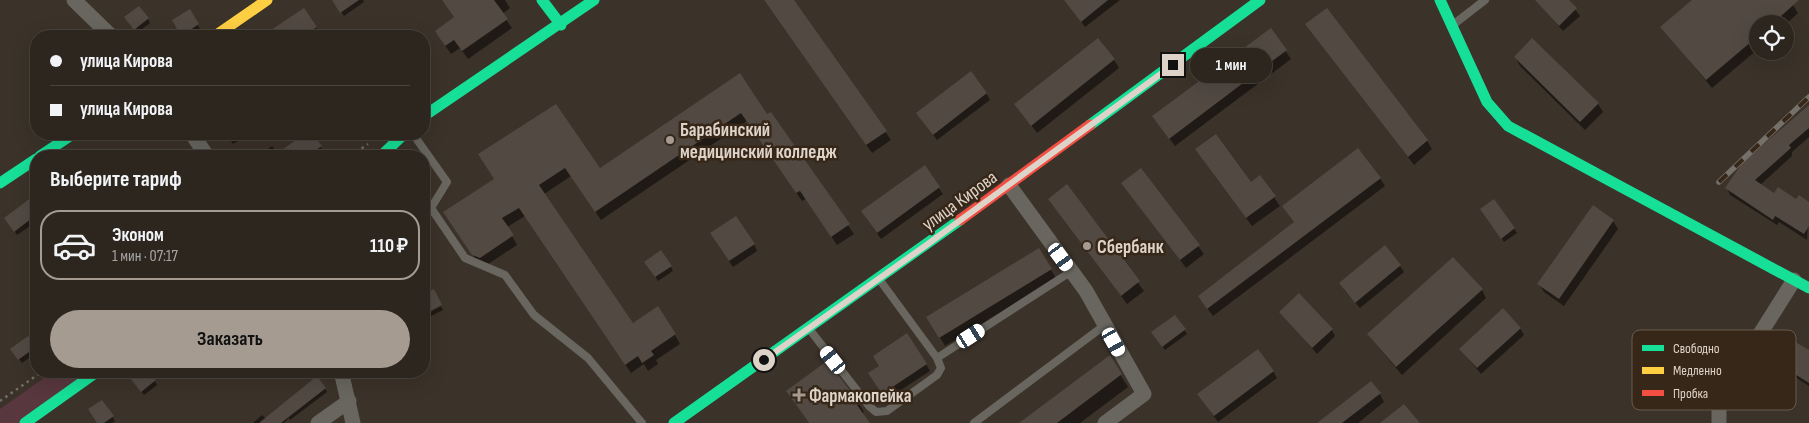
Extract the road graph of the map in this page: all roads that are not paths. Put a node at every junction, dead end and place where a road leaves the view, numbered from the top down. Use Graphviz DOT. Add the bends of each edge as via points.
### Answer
graph roads {
  1 [pos="74,0"];
  2 [pos="267,0"];
  3 [pos="542,0"];
  4 [pos="594,0"];
  5 [pos="1260,0"];
  6 [pos="1440,0"];
  7 [pos="1485,0"];
  8 [pos="561,25"];
  9 [pos="1452,26"];
  10 [pos="105,30"];
  11 [pos="224,30"];
  12 [pos="430,112"];
  13 [pos="64,140"];
  14 [pos="398,140"];
  15 [pos="49,150"];
  16 [pos="387,150"];
  17 [pos="430,159"];
  18 [pos="30,162"];
  19 [pos="0,183"];
  20 [pos="1009,185"];
  21 [pos="1072,272"];
  22 [pos="879,279"];
  23 [pos="1794,280"];
  24 [pos="1809,288"];
  25 [pos="1105,325"];
  26 [pos="808,328"];
  27 [pos="1762,330"];
  28 [pos="937,358"];
  29 [pos="88,378"];
  30 [pos="343,378"];
  31 [pos="349,400"];
  32 [pos="1719,410"];
  33 [pos="25,423"];
  34 [pos="318,423"];
  35 [pos="353,423"];
  36 [pos="642,423"];
  37 [pos="674,423"];
  38 [pos="974,423"];
  39 [pos="1105,423"];
  40 [pos="1719,423"];
  1 -- 10 [label="street"];
  2 -- 11 [label="street"];
  3 -- 8 [label="street"];
  4 -- 8 [label="street"];
  5 -- 20 [label="street, улица Кирова"];
  6 -- 9 [label="street"];
  7 -- 9 [label="lane"];
  8 -- 12 [label="street"];
  9 -- 23 [label="street" via="1487,102 1508,126"];
  13 -- 15 [label="street"];
  14 -- 16 [label="street"];
  17 -- 36 [label="lane" via="447,182 431,208 465,258 505,275 534,315 588,358"];
  18 -- 19 [label="street"];
  20 -- 21 [label="street"];
  20 -- 22 [label="street, улица Кирова"];
  21 -- 25 [label="street"];
  21 -- 28 [label="lane"];
  22 -- 26 [label="street, улица Кирова"];
  22 -- 28 [label="lane"];
  23 -- 24 [label="street"];
  23 -- 27 [label="street"];
  25 -- 38 [label="lane"];
  25 -- 39 [label="street" via="1144,394"];
  26 -- 28 [label="lane" via="876,412 888,411 937,375 941,368"];
  26 -- 37 [label="street, улица Кирова"];
  29 -- 33 [label="street"];
  30 -- 31 [label="street"];
  31 -- 34 [label="street"];
  31 -- 35 [label="street"];
  32 -- 40 [label="street"];
}
